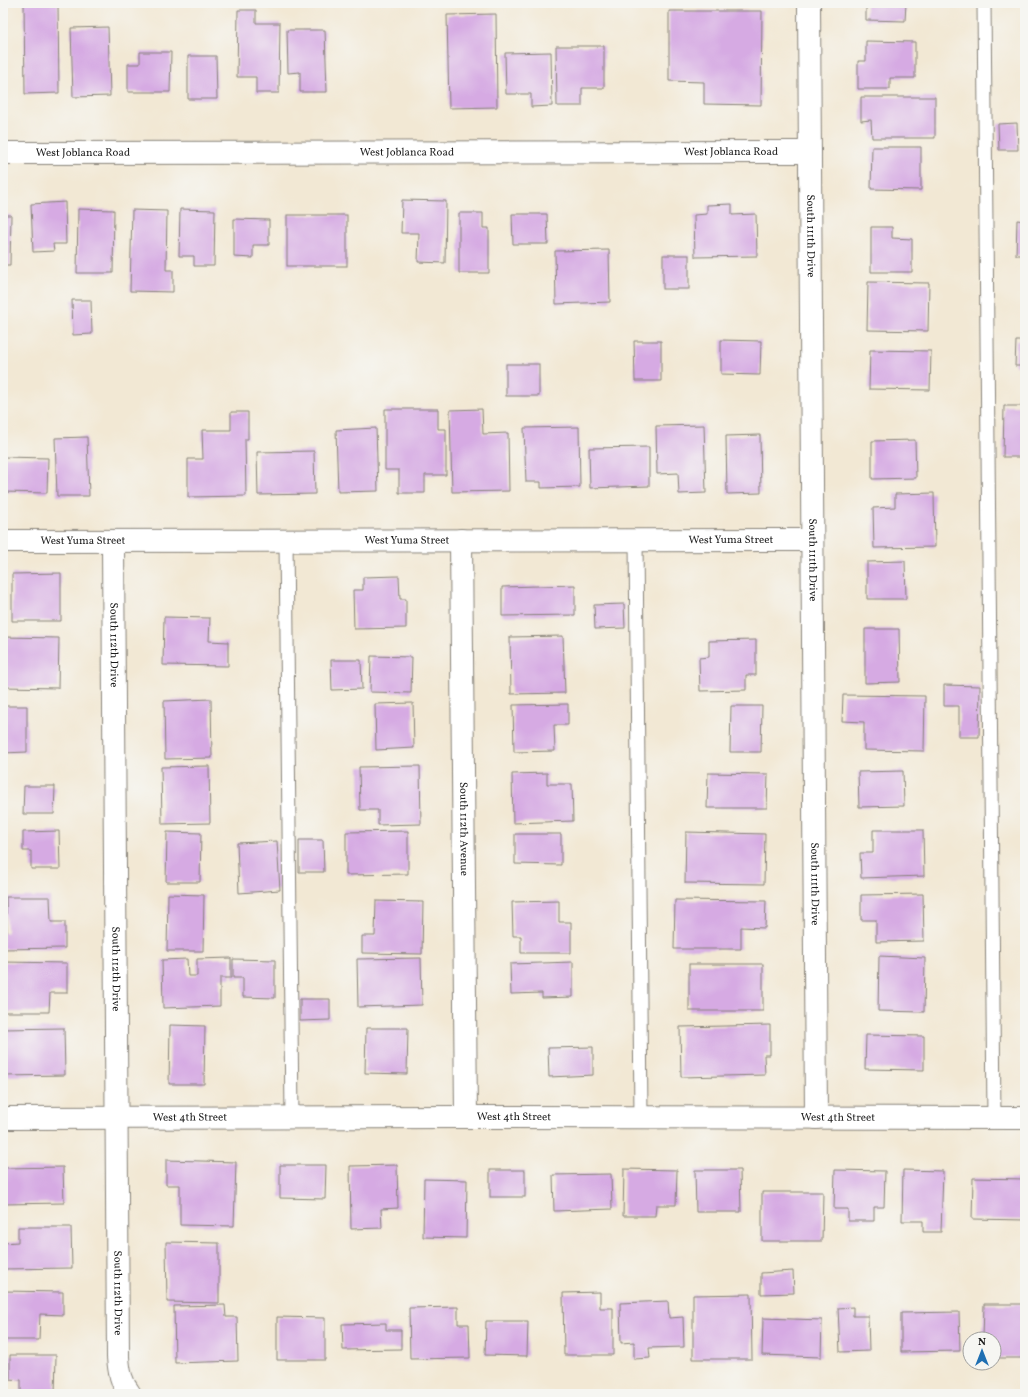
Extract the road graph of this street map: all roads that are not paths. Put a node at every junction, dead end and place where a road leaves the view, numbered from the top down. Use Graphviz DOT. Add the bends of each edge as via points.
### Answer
graph roads {
  1 [pos="809,3"];
  2 [pos="984,3"];
  3 [pos="810,152"];
  4 [pos="3,153"];
  5 [pos="286,540"];
  6 [pos="461,540"];
  7 [pos="636,540"];
  8 [pos="812,540"];
  9 [pos="3,541"];
  10 [pos="113,541"];
  11 [pos="466,1117"];
  12 [pos="3,1118"];
  13 [pos="117,1118"];
  14 [pos="292,1118"];
  15 [pos="641,1118"];
  16 [pos="816,1118"];
  17 [pos="994,1118"];
  18 [pos="1025,1118"];
  19 [pos="130,1394"];
  1 -- 3 [label="street, South 111th Drive"];
  2 -- 17 [label="lane"];
  3 -- 4 [label="street, West Joblanca Road"];
  3 -- 8 [label="street, South 111th Drive"];
  5 -- 6 [label="street, West Yuma Street"];
  5 -- 10 [label="street, West Yuma Street"];
  5 -- 14 [label="lane"];
  6 -- 7 [label="street, West Yuma Street"];
  6 -- 11 [label="street, South 112th Avenue"];
  7 -- 8 [label="street, West Yuma Street"];
  7 -- 15 [label="lane"];
  8 -- 16 [label="street, South 111th Drive"];
  9 -- 10 [label="street, West Yuma Street"];
  10 -- 13 [label="street, South 112th Drive"];
  11 -- 14 [label="street, West 4th Street"];
  11 -- 15 [label="street, West 4th Street"];
  12 -- 13 [label="street, West 4th Street"];
  13 -- 14 [label="street, West 4th Street"];
  13 -- 19 [label="street, South 112th Drive" via="118,1357 119,1373 125,1389"];
  15 -- 16 [label="street, West 4th Street"];
  16 -- 17 [label="street, West 4th Street"];
  17 -- 18 [label="street, West 4th Street"];
}
